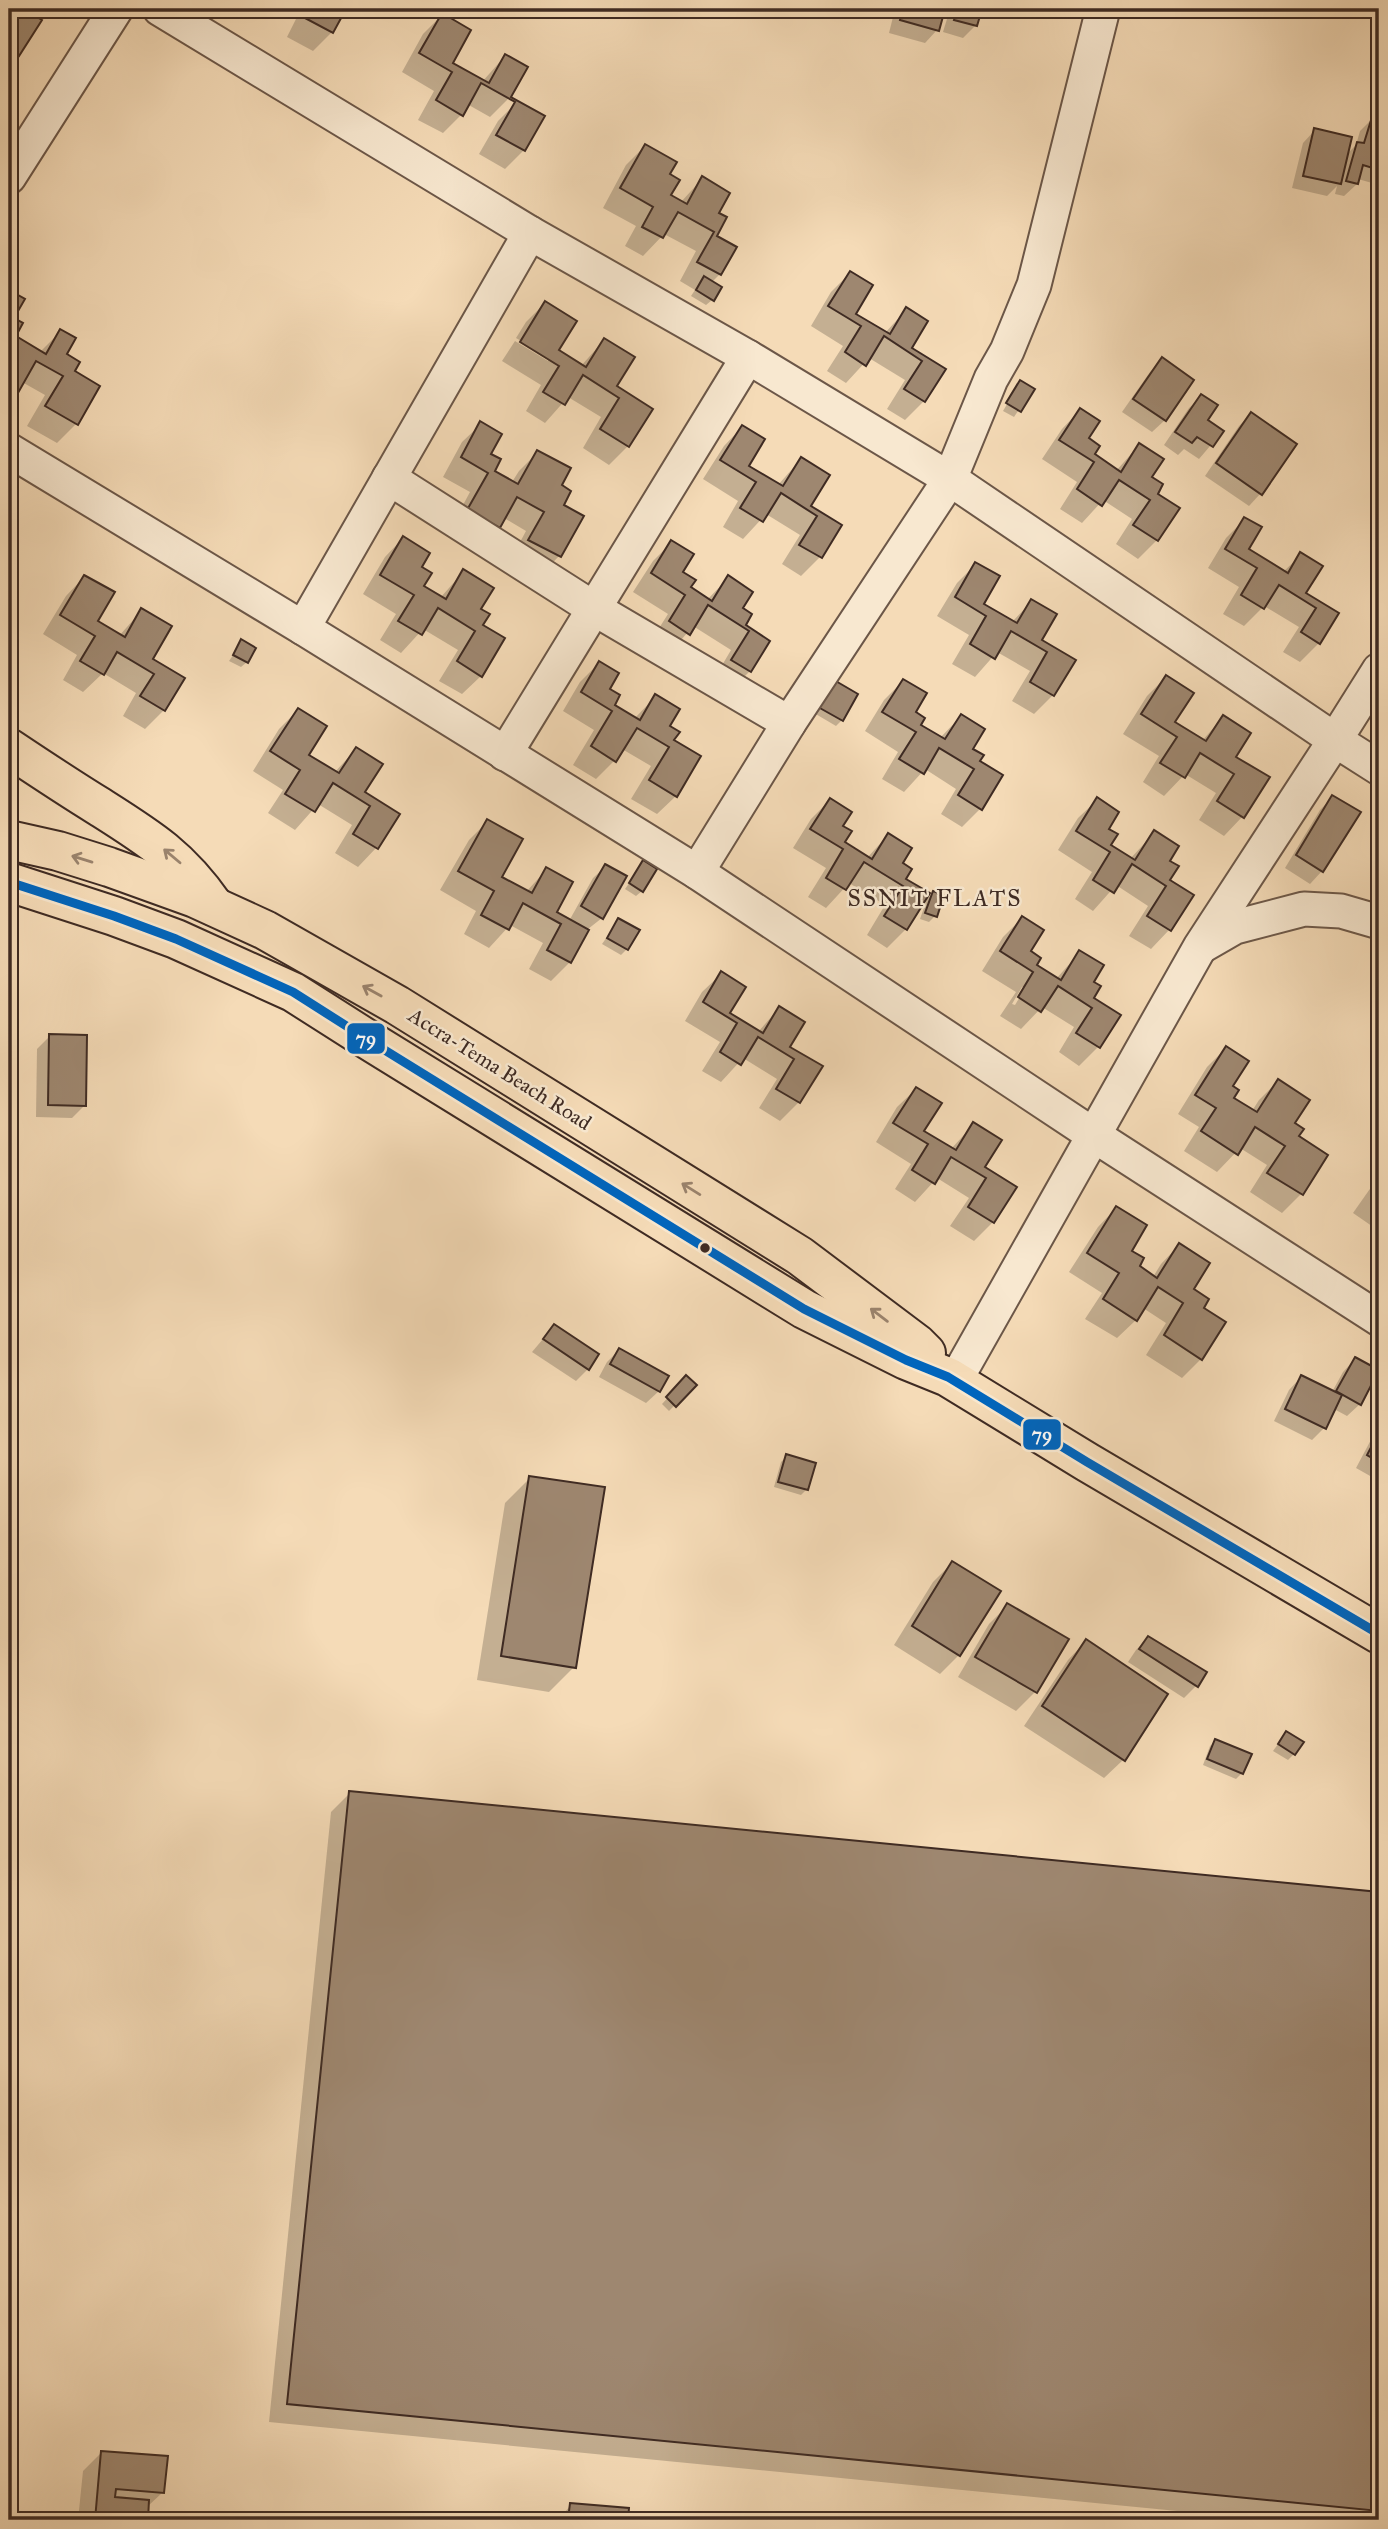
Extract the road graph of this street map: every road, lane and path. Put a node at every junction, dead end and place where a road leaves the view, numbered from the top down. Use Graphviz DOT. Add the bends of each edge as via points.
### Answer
graph roads {
  1 [pos="116,9"];
  2 [pos="160,9"];
  3 [pos="1103,9"];
  4 [pos="9,177"];
  5 [pos="530,233"];
  6 [pos="748,357"];
  7 [pos="9,450"];
  8 [pos="389,478"];
  9 [pos="950,480"];
  10 [pos="593,608"];
  11 [pos="303,628"];
  12 [pos="1379,670"];
  13 [pos="789,723"];
  14 [pos="1335,740"];
  15 [pos="9,748"];
  16 [pos="505,754"];
  17 [pos="1379,768"];
  18 [pos="9,840"];
  19 [pos="697,872"];
  20 [pos="9,882"];
  21 [pos="9,905"];
  22 [pos="215,907"];
  23 [pos="114,916"];
  24 [pos="1379,922"];
  25 [pos="1200,947"];
  26 [pos="1095,1136"];
  27 [pos="1379,1319"];
  28 [pos="952,1379"];
  29 [pos="1379,1634"];
  1 -- 4 [label="street"];
  2 -- 5 [label="street"];
  3 -- 9 [label="street" via="1034,285"];
  5 -- 6 [label="street"];
  5 -- 8 [label="street"];
  6 -- 9 [label="street"];
  6 -- 10 [label="street"];
  7 -- 11 [label="street"];
  8 -- 10 [label="street"];
  8 -- 11 [label="street"];
  9 -- 13 [label="street"];
  9 -- 14 [label="street"];
  10 -- 13 [label="street"];
  10 -- 16 [label="street"];
  11 -- 16 [label="street"];
  12 -- 14 [label="street"];
  13 -- 19 [label="street"];
  14 -- 17 [label="street"];
  14 -- 25 [label="street"];
  22 -- 15 [label="main road, one-way" via="179,861 152,839"];
  16 -- 19 [label="street"];
  22 -- 18 [label="main road, Accra-Tema Beach Road, one-way" via="109,867"];
  19 -- 26 [label="street"];
  20 -- 23 [label="main road, Accra-Tema Beach Road"];
  21 -- 23 [label="main road" via="64,916"];
  28 -- 22 [label="main road, Accra-Tema Beach Road, one-way" via="917,1344 800,1256 397,1005"];
  23 -- 28 [label="main road, Accra-Tema Beach Road" via="293,992 804,1308"];
  24 -- 25 [label="street" via="1341,911 1304,909 1235,927"];
  25 -- 26 [label="street"];
  26 -- 27 [label="street"];
  26 -- 28 [label="street"];
  28 -- 29 [label="main road, Accra-Tema Beach Road"];
}
